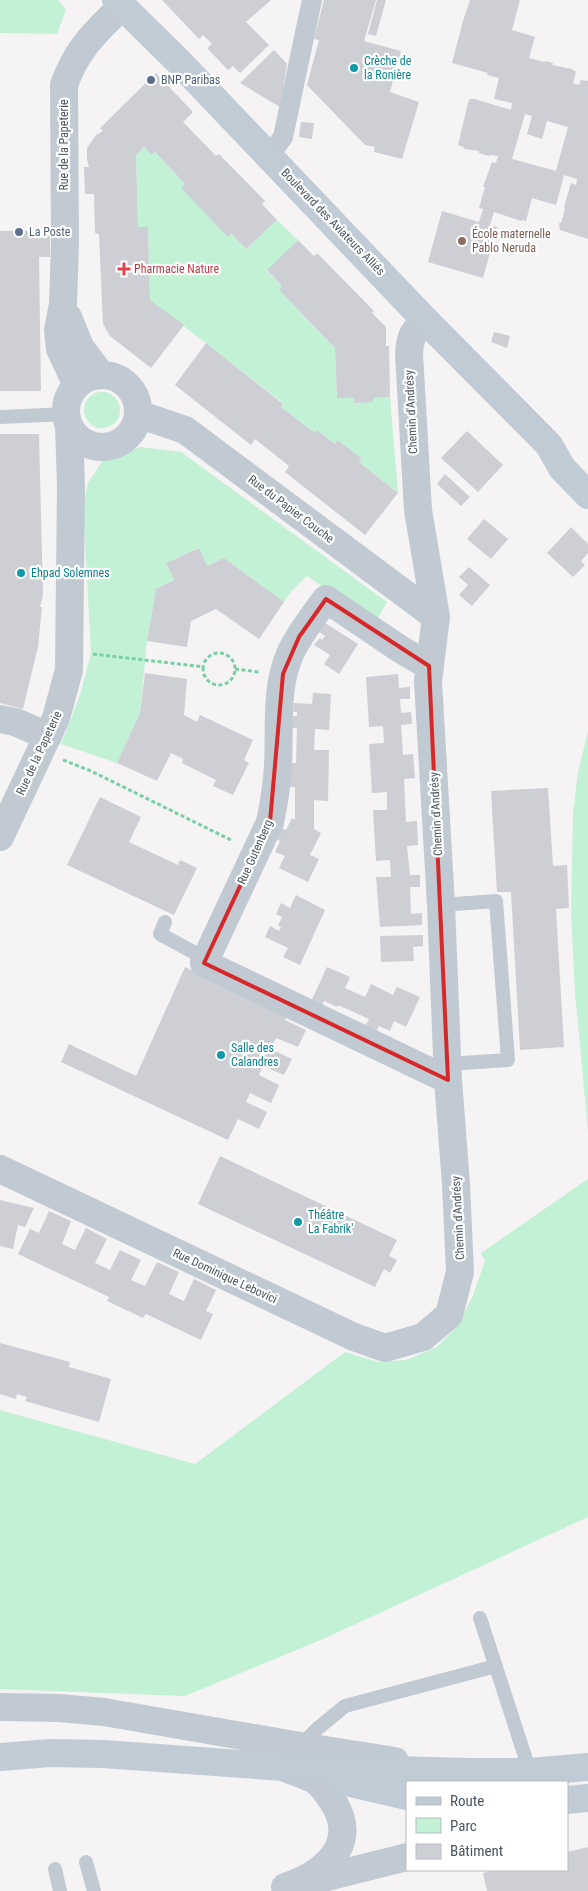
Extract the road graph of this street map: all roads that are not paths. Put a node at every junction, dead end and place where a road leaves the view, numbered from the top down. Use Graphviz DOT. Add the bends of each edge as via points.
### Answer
graph roads {
  1 [pos="312,0"];
  2 [pos="119,3"];
  3 [pos="269,156"];
  4 [pos="426,320"];
  5 [pos="89,380"];
  6 [pos="138,414"];
  7 [pos="0,417"];
  8 [pos="68,419"];
  9 [pos="549,445"];
  10 [pos="106,447"];
  11 [pos="588,473"];
  12 [pos="71,486"];
  13 [pos="588,495"];
  14 [pos="436,617"];
  15 [pos="429,666"];
  16 [pos="0,719"];
  17 [pos="48,736"];
  18 [pos="0,837"];
  19 [pos="441,905"];
  20 [pos="165,922"];
  21 [pos="206,959"];
  22 [pos="448,1072"];
  23 [pos="0,1169"];
  24 [pos="448,1315"];
  25 [pos="480,1618"];
  26 [pos="496,1666"];
  27 [pos="0,1707"];
  28 [pos="300,1746"];
  29 [pos="0,1757"];
  30 [pos="283,1767"];
  31 [pos="588,1767"];
  32 [pos="469,1772"];
  33 [pos="530,1772"];
  34 [pos="406,1796"];
  35 [pos="588,1798"];
  36 [pos="568,1800"];
  37 [pos="588,1807"];
  38 [pos="568,1815"];
  39 [pos="406,1857"];
  40 [pos="86,1862"];
  41 [pos="56,1869"];
  42 [pos="277,1889"];
  43 [pos="60,1891"];
  44 [pos="94,1891"];
  1 -- 3 [label="street" via="283,137"];
  2 -- 3 [label="main road, Boulevard des Aviateurs Alliés"];
  2 -- 5 [label="street, Rue de la Papeterie" via="84,45 71,65 64,85 65,243 63,304 58,330 60,349"];
  3 -- 4 [label="main road, Boulevard des Aviateurs Alliés"];
  4 -- 9 [label="main road, Boulevard des Aviateurs Alliés"];
  4 -- 14 [label="street, Chemin d'Andrésy" via="413,332 410,340 409,374 418,510"];
  5 -- 6 [label="street" via="113,376 124,382 138,402"];
  5 -- 8 [label="street" via="69,398"];
  6 -- 10 [label="street" via="128,436 118,444"];
  6 -- 14 [label="street, Rue du Papier Couche" via="186,430"];
  7 -- 8 [label="lane"];
  8 -- 10 [label="street" via="75,434 84,442"];
  8 -- 12 [label="street, Rue de la Papeterie"];
  9 -- 11 [label="main road, Boulevard des Aviateurs Alliés" via="572,458"];
  9 -- 13 [label="main road, Boulevard des Aviateurs Alliés" via="562,468"];
  10 -- 12 [label="street"];
  12 -- 17 [label="street, Rue de la Papeterie" via="69,670"];
  14 -- 15 [label="street, Chemin d'Andrésy"];
  15 -- 19 [label="street, Chemin d'Andrésy"];
  15 -- 21 [label="street, Rue Gutenberg" via="326,599 299,637 283,674 278,766 270,822"];
  16 -- 17 [label="street"];
  17 -- 18 [label="street, Rue de la Papeterie"];
  19 -- 22 [label="street, Chemin d'Andrésy"];
  19 -- 22 [label="lane" via="496,901 508,1060"];
  20 -- 21 [label="lane" via="160,934"];
  21 -- 22 [label="street" via="204,963"];
  22 -- 24 [label="street, Chemin d'Andrésy" via="460,1272"];
  23 -- 24 [label="street, Rue Dominique Lebovici" via="354,1337 385,1348 423,1337"];
  25 -- 26 [label="lane"];
  26 -- 28 [label="lane" via="345,1706"];
  26 -- 33 [label="lane"];
  27 -- 28 [label="street" via="104,1712"];
  28 -- 32 [label="street"];
  29 -- 30 [label="main road" via="50,1753 103,1754"];
  30 -- 32 [label="main road"];
  30 -- 34 [label="main road"];
  30 -- 42 [label="street" via="324,1788 342,1826 340,1842 332,1859 300,1882"];
  31 -- 33 [label="main road"];
  32 -- 33 [label="main road"];
  35 -- 36 [label="main road"];
  37 -- 38 [label="street"];
  39 -- 42 [label="street"];
  40 -- 44 [label="lane"];
  41 -- 43 [label="lane"];
}
